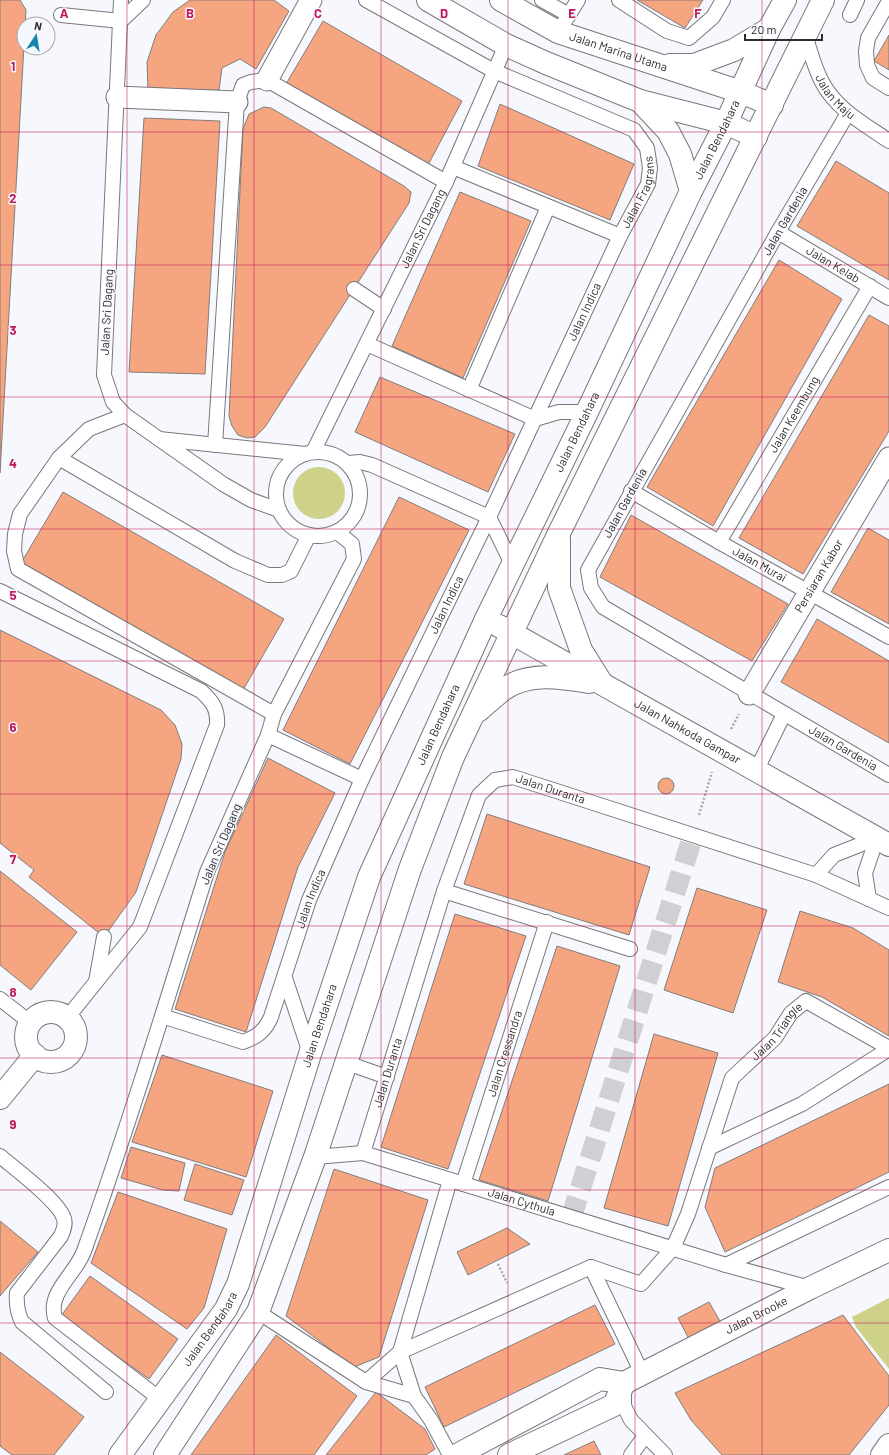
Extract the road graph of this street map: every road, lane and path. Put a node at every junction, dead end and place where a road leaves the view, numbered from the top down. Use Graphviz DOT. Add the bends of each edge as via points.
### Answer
graph roads {
  1 [pos="121,0"];
  2 [pos="143,0"];
  3 [pos="311,0"];
  4 [pos="366,0"];
  5 [pos="428,0"];
  6 [pos="501,0"];
  7 [pos="542,0"];
  8 [pos="578,0"];
  9 [pos="619,0"];
  10 [pos="723,0"];
  11 [pos="785,0"];
  12 [pos="823,0"];
  13 [pos="857,0"];
  14 [pos="889,2"];
  15 [pos="61,15"];
  16 [pos="850,15"];
  17 [pos="122,21"];
  18 [pos="563,24"];
  19 [pos="769,29"];
  20 [pos="805,35"];
  21 [pos="506,45"];
  22 [pos="655,65"];
  23 [pos="494,71"];
  24 [pos="267,80"];
  25 [pos="889,88"];
  26 [pos="741,92"];
  27 [pos="117,98"];
  28 [pos="640,101"];
  29 [pos="237,102"];
  30 [pos="772,105"];
  31 [pos="848,113"];
  32 [pos="726,123"];
  33 [pos="756,137"];
  34 [pos="889,140"];
  35 [pos="453,167"];
  36 [pos="446,182"];
  37 [pos="691,191"];
  38 [pos="548,207"];
  39 [pos="778,232"];
  40 [pos="620,236"];
  41 [pos="870,286"];
  42 [pos="354,289"];
  43 [pos="889,298"];
  44 [pos="384,309"];
  45 [pos="367,344"];
  46 [pos="469,390"];
  47 [pos="587,412"];
  48 [pos="125,416"];
  49 [pos="535,419"];
  50 [pos="156,439"];
  51 [pos="215,445"];
  52 [pos="309,453"];
  53 [pos="58,458"];
  54 [pos="889,458"];
  55 [pos="348,463"];
  56 [pos="631,491"];
  57 [pos="279,510"];
  58 [pos="489,517"];
  59 [pos="337,532"];
  60 [pos="559,533"];
  61 [pos="309,535"];
  62 [pos="719,542"];
  63 [pos="512,564"];
  64 [pos="0,591"];
  65 [pos="808,592"];
  66 [pos="486,619"];
  67 [pos="512,633"];
  68 [pos="889,637"];
  69 [pos="602,684"];
  70 [pos="749,694"];
  71 [pos="274,714"];
  72 [pos="784,714"];
  73 [pos="472,715"];
  74 [pos="268,735"];
  75 [pos="756,771"];
  76 [pos="889,775"];
  77 [pos="362,779"];
  78 [pos="883,842"];
  79 [pos="816,875"];
  80 [pos="444,891"];
  81 [pos="869,898"];
  82 [pos="889,908"];
  83 [pos="547,922"];
  84 [pos="104,937"];
  85 [pos="630,948"];
  86 [pos="285,978"];
  87 [pos="95,985"];
  88 [pos="0,999"];
  89 [pos="162,1016"];
  90 [pos="67,1018"];
  91 [pos="31,1023"];
  92 [pos="889,1048"];
  93 [pos="310,1054"];
  94 [pos="34,1055"];
  95 [pos="347,1063"];
  96 [pos="387,1076"];
  97 [pos="0,1098"];
  98 [pos="709,1148"];
  99 [pos="363,1153"];
  100 [pos="0,1156"];
  101 [pos="315,1157"];
  102 [pos="456,1182"];
  103 [pos="889,1187"];
  104 [pos="673,1248"];
  105 [pos="889,1250"];
  106 [pos="726,1265"];
  107 [pos="591,1267"];
  108 [pos="810,1288"];
  109 [pos="258,1312"];
  110 [pos="400,1352"];
  111 [pos="633,1378"];
  112 [pos="366,1382"];
  113 [pos="106,1392"];
  114 [pos="414,1396"];
  115 [pos="160,1399"];
  116 [pos="645,1436"];
  117 [pos="889,1445"];
  118 [pos="120,1455"];
  119 [pos="166,1455"];
  120 [pos="450,1455"];
  121 [pos="457,1455"];
  122 [pos="509,1455"];
  123 [pos="631,1455"];
  124 [pos="665,1455"];
  125 [pos="882,1455"];
  1 -- 17 [label="lane, Jalan Sri Dagang"];
  2 -- 17 [label="lane"];
  3 -- 24 [label="street"];
  4 -- 23 [label="lane, Jalan Fragrans"];
  5 -- 21 [label="street"];
  6 -- 18 [label="street, Jalan Marina Utama"];
  7 -- 18 [label="lane"];
  8 -- 18 [label="lane"];
  9 -- 10 [label="lane" via="667,31 689,38 712,17"];
  11 -- 19 [label="street, Jalan Bendahara"];
  12 -- 20 [label="street"];
  13 -- 16 [label="lane"];
  14 -- 25 [label="lane" via="868,38 866,51 867,65 873,78"];
  15 -- 17 [label="lane"];
  17 -- 27 [label="lane, Jalan Sri Dagang"];
  18 -- 22 [label="street, Jalan Marina Utama"];
  19 -- 22 [label="street" via="734,50 694,65"];
  19 -- 26 [label="street, Jalan Bendahara"];
  20 -- 30 [label="street"];
  20 -- 31 [label="lane, Jalan Maju" via="822,82 831,96"];
  21 -- 23 [label="lane, Jalan Sri Dagang"];
  21 -- 28 [label="street"];
  22 -- 26 [label="street, Jalan Marina Utama"];
  23 -- 35 [label="lane, Jalan Sri Dagang"];
  23 -- 40 [label="lane, Jalan Fragrans" via="634,130 647,148 650,168 648,184"];
  24 -- 29 [label="lane" via="243,85"];
  24 -- 36 [label="lane"];
  26 -- 30 [label="street, Jalan Marina Utama"];
  26 -- 32 [label="street, Jalan Bendahara"];
  27 -- 29 [label="street"];
  27 -- 48 [label="lane, Jalan Sri Dagang" via="104,375 114,402"];
  28 -- 32 [label="street"];
  28 -- 37 [label="street" via="668,132 680,154"];
  29 -- 51 [label="lane"];
  30 -- 33 [label="street"];
  31 -- 34 [label="lane, Jalan Maju"];
  31 -- 39 [label="lane, Jalan Gardenia"];
  32 -- 33 [label="street"];
  32 -- 37 [label="street, Jalan Bendahara"];
  33 -- 60 [label="street"];
  35 -- 36 [label="lane, Jalan Sri Dagang"];
  35 -- 38 [label="lane, Jalan Fragrans"];
  36 -- 44 [label="lane, Jalan Sri Dagang"];
  37 -- 47 [label="street, Jalan Bendahara"];
  38 -- 40 [label="lane, Jalan Fragrans"];
  38 -- 46 [label="lane"];
  39 -- 41 [label="lane, Jalan Kelab"];
  39 -- 56 [label="lane, Jalan Gardenia"];
  40 -- 49 [label="lane, Jalan Indica"];
  41 -- 43 [label="lane, Jalan Kelab"];
  41 -- 62 [label="lane, Jalan Keembung"];
  42 -- 44 [label="lane"];
  44 -- 45 [label="lane, Jalan Sri Dagang"];
  45 -- 46 [label="lane"];
  45 -- 52 [label="lane, Jalan Sri Dagang"];
  46 -- 49 [label="lane"];
  47 -- 49 [label="lane" via="559,412"];
  47 -- 63 [label="street, Jalan Bendahara"];
  48 -- 50 [label="lane, Jalan Sri Dagang"];
  48 -- 53 [label="lane" via="88,429"];
  49 -- 58 [label="lane, Jalan Indica"];
  50 -- 51 [label="lane"];
  50 -- 57 [label="lane, Jalan Sri Dagang" via="223,484 251,500"];
  51 -- 52 [label="lane"];
  52 -- 55 [label="lane" via="326,452"];
  52 -- 57 [label="lane" via="286,466 280,476 276,487"];
  53 -- 61 [label="lane" via="235,561 268,575 282,576 291,571"];
  53 -- 71 [label="lane" via="20,514 14,552 18,569"];
  54 -- 65 [label="street, Persiaran Kabor"];
  55 -- 58 [label="lane" via="372,465"];
  55 -- 59 [label="lane" via="356,474 360,500 356,513 348,524"];
  56 -- 62 [label="lane, Jalan Murai"];
  56 -- 70 [label="lane, Jalan Gardenia" via="588,570 591,588 603,607"];
  57 -- 61 [label="lane" via="286,522 296,530"];
  58 -- 63 [label="lane"];
  58 -- 77 [label="lane, Jalan Indica"];
  59 -- 61 [label="lane" via="323,536"];
  59 -- 71 [label="lane, Jalan Sri Dagang" via="352,544 354,559"];
  60 -- 67 [label="street"];
  60 -- 69 [label="street" via="558,588 581,650"];
  62 -- 65 [label="lane, Jalan Murai"];
  63 -- 66 [label="street, Jalan Bendahara"];
  64 -- 87 [label="lane" via="201,691 212,701 218,713 217,725 140,928"];
  65 -- 68 [label="lane, Jalan Murai"];
  65 -- 70 [label="street, Persiaran Kabor"];
  66 -- 67 [label="street, Jalan Nahkoda Gampar"];
  66 -- 93 [label="street, Jalan Bendahara" via="368,877"];
  67 -- 69 [label="street, Jalan Nahkoda Gampar"];
  67 -- 73 [label="street"];
  69 -- 73 [label="street" via="557,677 531,678 505,688"];
  69 -- 75 [label="street, Jalan Nahkoda Gampar"];
  70 -- 72 [label="lane, Jalan Gardenia"];
  71 -- 74 [label="lane, Jalan Sri Dagang"];
  72 -- 75 [label="lane"];
  72 -- 76 [label="lane, Jalan Gardenia"];
  73 -- 95 [label="street" via="410,869"];
  74 -- 77 [label="lane"];
  74 -- 89 [label="lane, Jalan Sri Dagang" via="207,872"];
  75 -- 78 [label="street, Jalan Nahkoda Gampar"];
  77 -- 86 [label="lane, Jalan Indica" via="309,900"];
  78 -- 79 [label="lane" via="834,855"];
  78 -- 81 [label="lane" via="865,873"];
  79 -- 80 [label="lane, Jalan Duranta" via="513,777 495,780 479,795"];
  79 -- 81 [label="lane, Jalan Duranta"];
  80 -- 83 [label="lane"];
  80 -- 96 [label="lane, Jalan Duranta"];
  81 -- 82 [label="lane, Jalan Duranta"];
  83 -- 85 [label="lane"];
  83 -- 102 [label="lane, Jalan Cressandra"];
  84 -- 87 [label="lane"];
  86 -- 89 [label="lane" via="266,1029 243,1042"];
  86 -- 93 [label="lane"];
  87 -- 90 [label="lane"];
  88 -- 91 [label="lane"];
  89 -- 115 [label="lane, Jalan Sri Dagang" via="111,1177 82,1254 56,1296 52,1308 55,1318"];
  90 -- 91 [label="street" via="52,1012 40,1015"];
  90 -- 94 [label="street" via="76,1032 76,1040 69,1054 54,1062"];
  91 -- 94 [label="street" via="27,1044"];
  92 -- 98 [label="lane, Jalan Triangle" via="802,1104"];
  92 -- 98 [label="lane, Jalan Triangle" via="806,1001 791,1013 775,1038 732,1078"];
  93 -- 115 [label="street, Jalan Bendahara" via="238,1284 226,1309"];
  94 -- 97 [label="street"];
  95 -- 96 [label="lane"];
  95 -- 101 [label="street"];
  96 -- 99 [label="lane, Jalan Duranta"];
  98 -- 104 [label="lane, Jalan Triangle" via="688,1214"];
  99 -- 101 [label="lane, Jalan Cythula"];
  99 -- 102 [label="lane, Jalan Cythula"];
  100 -- 113 [label="lane" via="53,1202 64,1219 61,1236 17,1293 18,1314 22,1322"];
  101 -- 109 [label="street"];
  102 -- 104 [label="lane, Jalan Cythula"];
  102 -- 110 [label="lane, Jalan Cressandra"];
  103 -- 106 [label="lane"];
  104 -- 106 [label="lane, Jalan Cythula"];
  104 -- 107 [label="lane, Jalan Triangle" via="640,1284"];
  105 -- 108 [label="street, Jalan Brooke"];
  106 -- 108 [label="lane, Jalan Cythula"];
  107 -- 110 [label="lane"];
  107 -- 111 [label="lane"];
  108 -- 111 [label="street, Jalan Brooke"];
  109 -- 112 [label="lane"];
  109 -- 119 [label="street"];
  110 -- 112 [label="lane"];
  110 -- 114 [label="lane"];
  111 -- 116 [label="lane" via="624,1406 631,1420"];
  111 -- 121 [label="street" via="600,1379"];
  111 -- 122 [label="street" via="614,1405"];
  112 -- 114 [label="lane"];
  114 -- 120 [label="lane" via="431,1420"];
  115 -- 118 [label="street, Jalan Bendahara"];
  116 -- 123 [label="lane"];
  116 -- 124 [label="lane"];
  117 -- 125 [label="street"];
}
